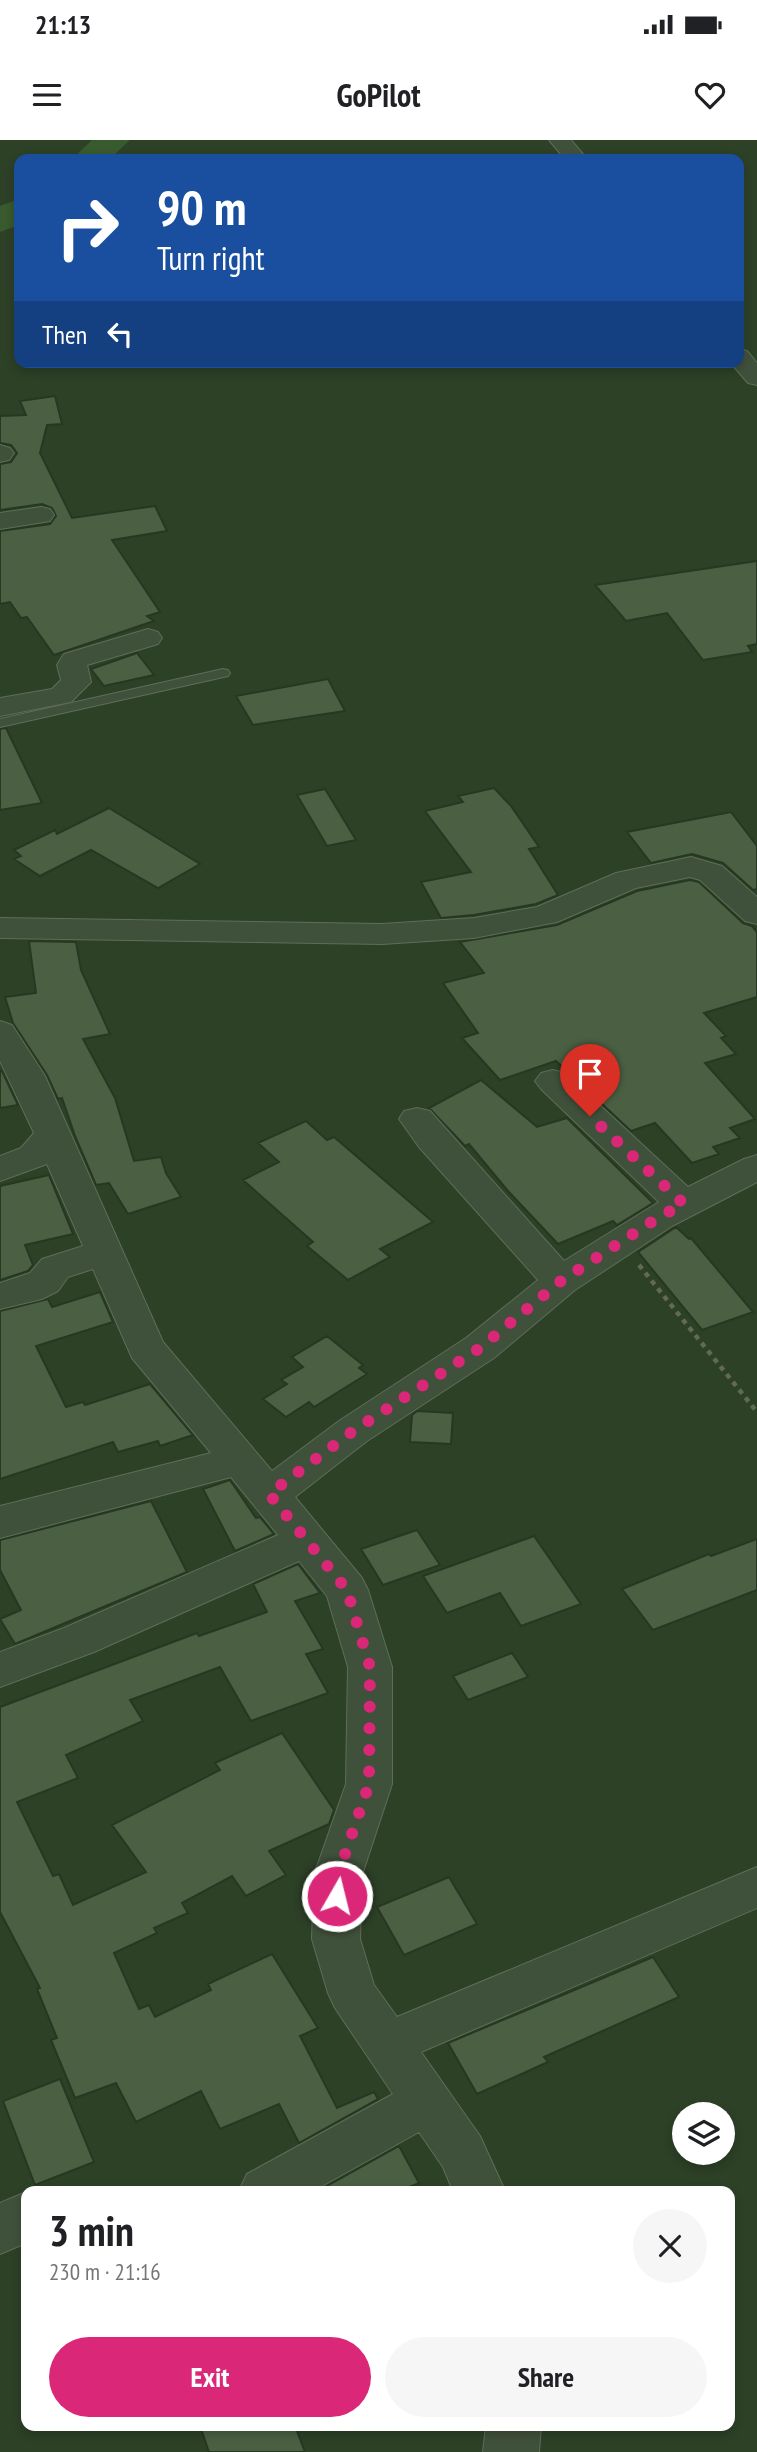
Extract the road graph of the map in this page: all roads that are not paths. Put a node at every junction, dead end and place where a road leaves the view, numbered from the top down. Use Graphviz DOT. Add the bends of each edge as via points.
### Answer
graph roads {
  1 [pos="560,140"];
  2 [pos="572,154"];
  3 [pos="744,363"];
  4 [pos="757,378"];
  5 [pos="41,515"];
  6 [pos="0,521"];
  7 [pos="148,638"];
  8 [pos="223,673"];
  9 [pos="0,707"];
  10 [pos="0,723"];
  11 [pos="757,914"];
  12 [pos="0,928"];
  13 [pos="0,1032"];
  14 [pos="553,1081"];
  15 [pos="417,1119"];
  16 [pos="52,1135"];
  17 [pos="757,1167"];
  18 [pos="0,1169"];
  19 [pos="684,1204"];
  20 [pos="103,1252"];
  21 [pos="561,1281"];
  22 [pos="0,1296"];
  23 [pos="240,1460"];
  24 [pos="269,1494"];
  25 [pos="0,1521"];
  26 [pos="307,1540"];
  27 [pos="0,1670"];
  28 [pos="757,1887"];
  29 [pos="387,2044"];
  30 [pos="426,2101"];
  31 [pos="274,2186"];
  32 [pos="477,2186"];
  33 [pos="21,2219"];
  34 [pos="0,2230"];
  35 [pos="513,2431"];
  36 [pos="511,2452"];
  1 -- 2 [label="street"];
  3 -- 4 [label="street"];
  5 -- 6 [label="street"];
  7 -- 9 [label="street" via="74,660 76,682 61,696"];
  8 -- 10 [label="lane"];
  11 -- 12 [label="street" via="711,873 691,867 627,880 545,915 474,928 382,934"];
  13 -- 16 [label="street" via="27,1076"];
  14 -- 19 [label="street"];
  15 -- 21 [label="street"];
  16 -- 18 [label="street" via="34,1156"];
  16 -- 20 [label="street"];
  17 -- 19 [label="street"];
  19 -- 21 [label="street"];
  20 -- 22 [label="street" via="55,1268 44,1282 28,1290"];
  20 -- 23 [label="street" via="146,1348"];
  21 -- 24 [label="street" via="480,1348 353,1431"];
  23 -- 24 [label="street"];
  23 -- 25 [label="street"];
  24 -- 26 [label="street"];
  26 -- 27 [label="street"];
  26 -- 29 [label="street" via="347,1590 370,1667 369,1784 338,1875 335,1939 352,1993"];
  28 -- 29 [label="street"];
  29 -- 30 [label="street"];
  30 -- 31 [label="street"];
  30 -- 32 [label="street" via="462,2152"];
  33 -- 34 [label="street"];
  35 -- 36 [label="street"];
}
